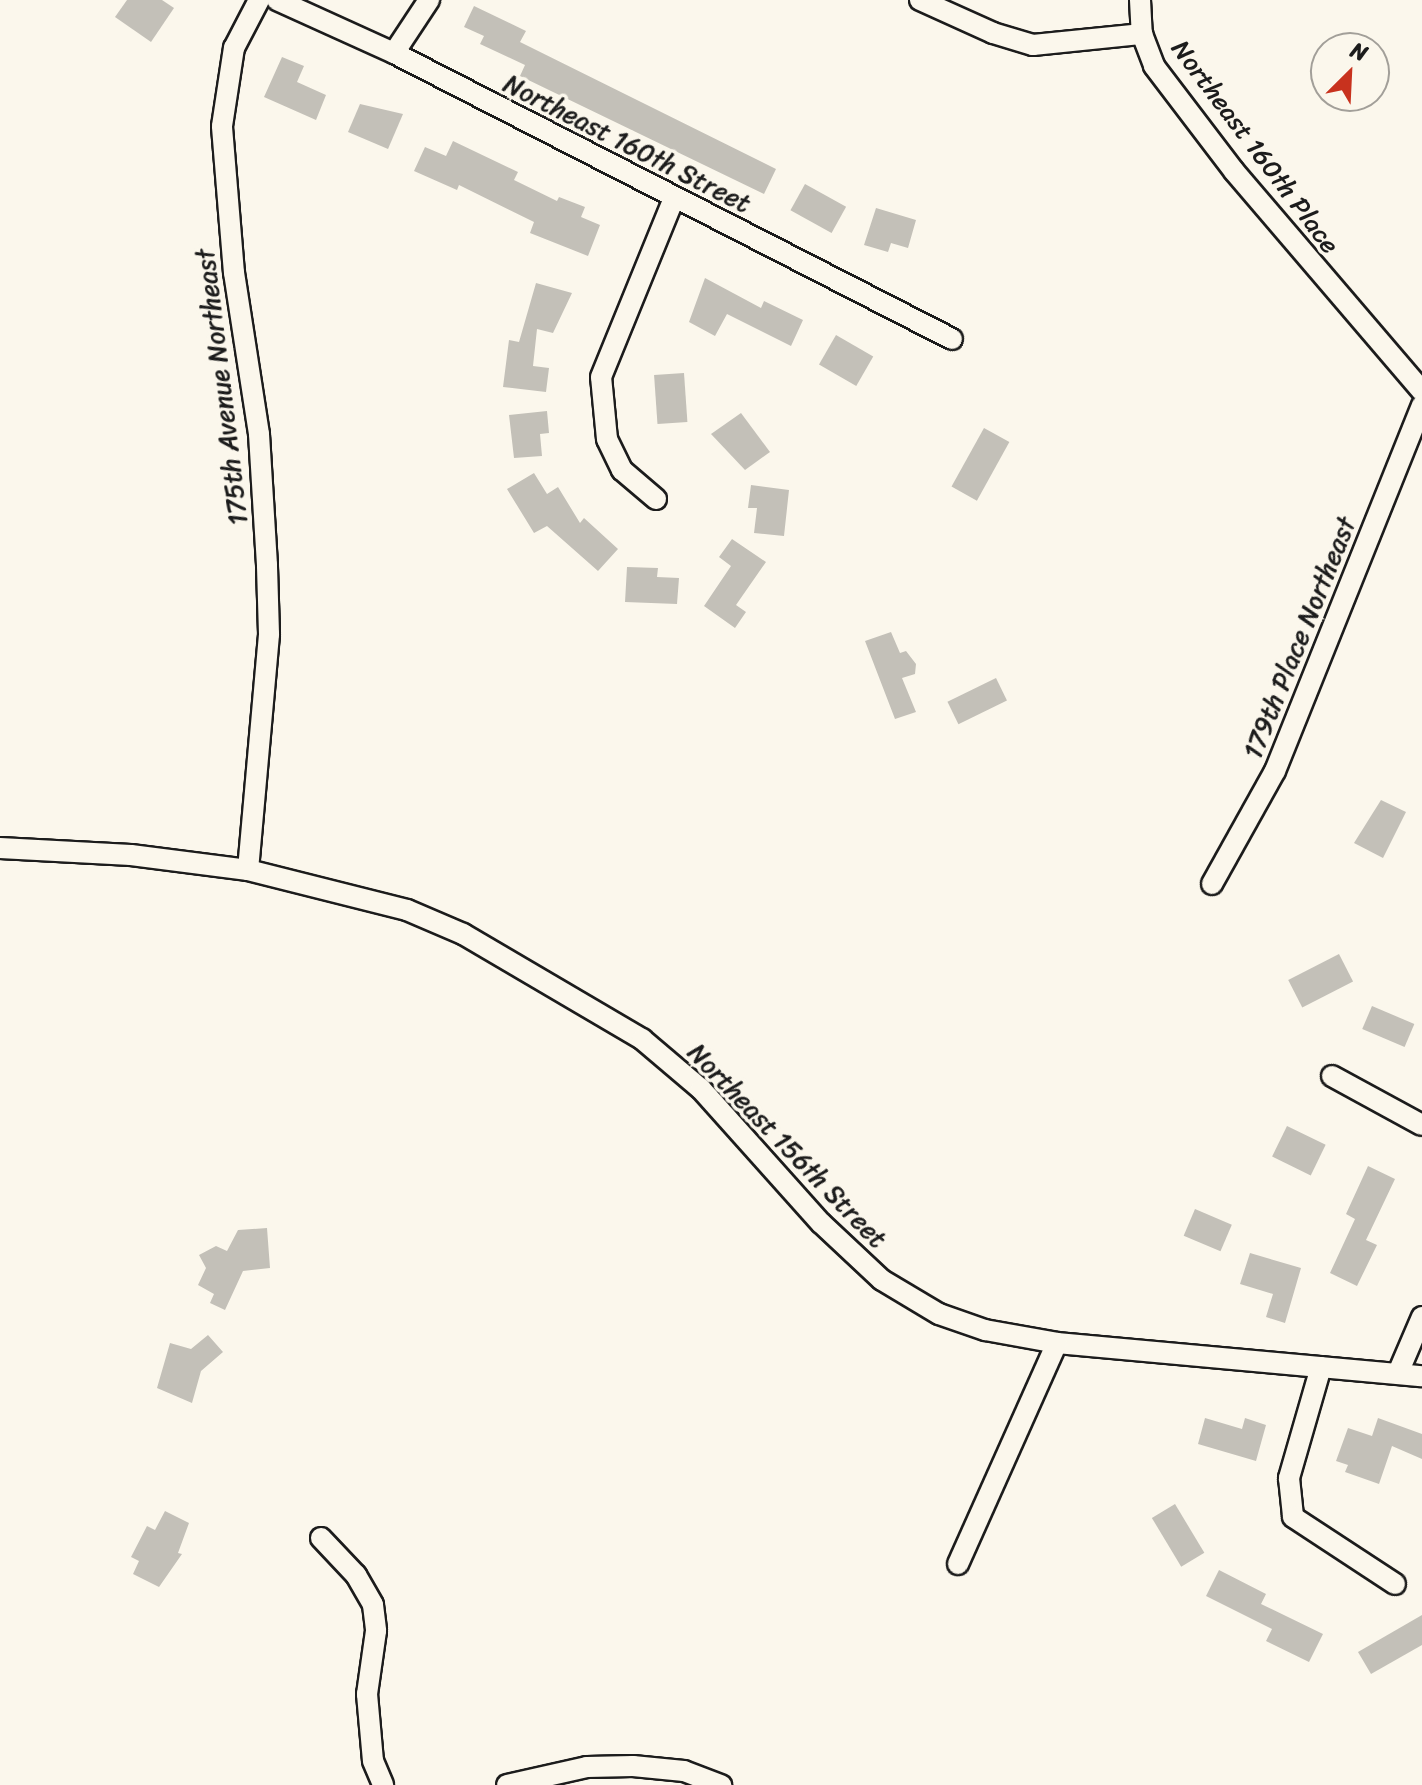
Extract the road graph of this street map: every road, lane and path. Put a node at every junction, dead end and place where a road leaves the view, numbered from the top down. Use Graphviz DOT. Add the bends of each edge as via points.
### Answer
graph roads {
  1 [pos="259,0"];
  2 [pos="277,0"];
  3 [pos="429,0"];
  4 [pos="920,0"];
  5 [pos="1140,0"];
  6 [pos="1142,34"];
  7 [pos="394,53"];
  8 [pos="674,198"];
  9 [pos="952,339"];
  10 [pos="1422,391"];
  11 [pos="1422,405"];
  12 [pos="656,499"];
  13 [pos="0,848"];
  14 [pos="248,870"];
  15 [pos="1212,884"];
  16 [pos="1332,1076"];
  17 [pos="1422,1125"];
  18 [pos="1422,1317"];
  19 [pos="1057,1343"];
  20 [pos="1321,1367"];
  21 [pos="1398,1373"];
  22 [pos="1422,1376"];
  23 [pos="321,1538"];
  24 [pos="958,1564"];
  25 [pos="1395,1584"];
  26 [pos="383,1785"];
  27 [pos="507,1785"];
  28 [pos="721,1785"];
  1 -- 14 [label="street, 175th Avenue Northeast" via="234,48 222,126 234,273 259,434 267,565 269,634"];
  2 -- 7 [label="street, Northeast 160th Street"];
  3 -- 7 [label="street"];
  4 -- 6 [label="street, Northeast 160th Place" via="1033,45"];
  5 -- 6 [label="street"];
  6 -- 10 [label="street, Northeast 160th Place" via="1154,66 1234,171"];
  7 -- 8 [label="street, Northeast 160th Street"];
  8 -- 9 [label="street, Northeast 160th Street"];
  8 -- 12 [label="street" via="601,377 607,439 622,470"];
  11 -- 15 [label="street, 179th Place Northeast" via="1275,771"];
  13 -- 14 [label="street, Northeast 156th Street"];
  14 -- 19 [label="street, Northeast 156th Street" via="407,910 576,996 642,1039 701,1089 821,1223 882,1280 951,1318"];
  16 -- 17 [label="street"];
  18 -- 21 [label="street"];
  19 -- 20 [label="street, Northeast 156th Street"];
  19 -- 24 [label="street"];
  20 -- 21 [label="street, Northeast 156th Street"];
  20 -- 25 [label="street" via="1289,1478 1293,1517"];
  21 -- 22 [label="street, Northeast 156th Street"];
  23 -- 26 [label="street" via="356,1575 373,1605 376,1631 367,1694 373,1761"];
  27 -- 28 [label="street" via="587,1767 633,1766 684,1771"];
}
